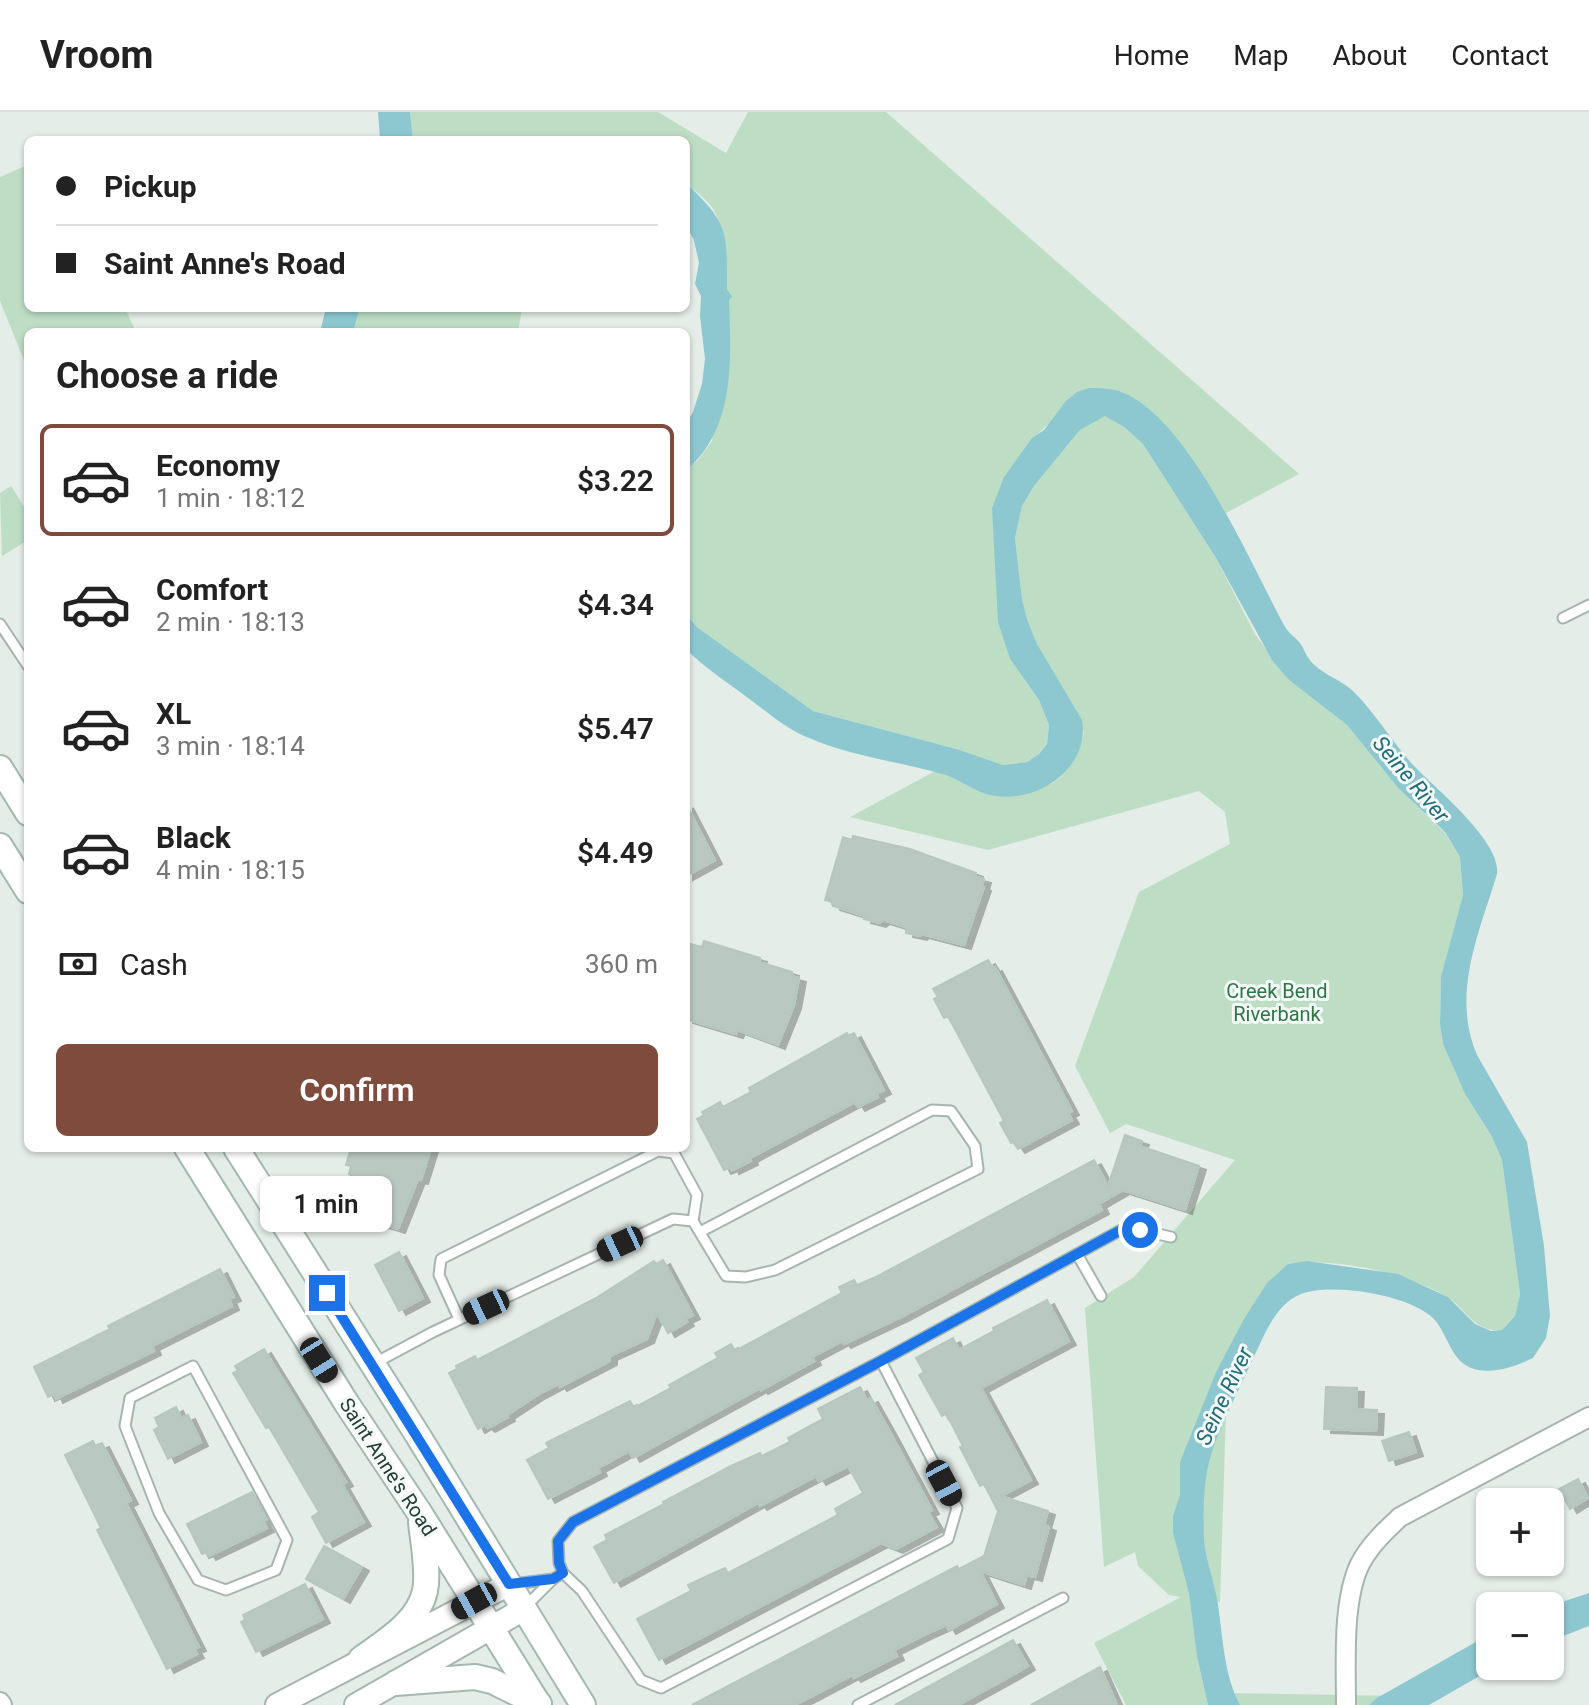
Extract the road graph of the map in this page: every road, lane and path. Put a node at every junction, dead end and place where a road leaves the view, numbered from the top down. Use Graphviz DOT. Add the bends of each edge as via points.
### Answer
graph roads {
  1 [pos="1589,605"];
  2 [pos="1563,618"];
  3 [pos="0,624"];
  4 [pos="24,660"];
  5 [pos="0,768"];
  6 [pos="24,807"];
  7 [pos="0,846"];
  8 [pos="24,885"];
  9 [pos="190,1152"];
  10 [pos="239,1152"];
  11 [pos="656,1152"];
  12 [pos="666,1152"];
  13 [pos="693,1221"];
  14 [pos="700,1232"];
  15 [pos="1171,1237"];
  16 [pos="1077,1254"];
  17 [pos="1101,1296"];
  18 [pos="459,1319"];
  19 [pos="881,1361"];
  20 [pos="372,1365"];
  21 [pos="193,1366"];
  22 [pos="1589,1417"];
  23 [pos="421,1515"];
  24 [pos="563,1573"];
  25 [pos="553,1579"];
  26 [pos="509,1584"];
  27 [pos="1063,1598"];
  28 [pos="474,1601"];
  29 [pos="524,1609"];
  30 [pos="492,1628"];
  31 [pos="361,1659"];
  32 [pos="396,1683"];
  33 [pos="539,1704"];
  34 [pos="277,1705"];
  35 [pos="356,1705"];
  36 [pos="583,1705"];
  37 [pos="858,1705"];
  38 [pos="1346,1705"];
  1 -- 2 [label="lane"];
  3 -- 4 [label="lane"];
  5 -- 6 [label="main road"];
  7 -- 8 [label="main road"];
  9 -- 23 [label="main road, Saint Anne's Road"];
  10 -- 20 [label="main road, Saint Anne's Road"];
  11 -- 18 [label="lane" via="441,1259 439,1275"];
  12 -- 13 [label="lane" via="674,1153 697,1195"];
  13 -- 14 [label="lane"];
  13 -- 18 [label="lane" via="673,1219"];
  14 -- 14 [label="lane" via="726,1276 775,1270 978,1169 975,1146 951,1111 932,1110"];
  15 -- 16 [label="lane" via="1121,1230"];
  16 -- 17 [label="lane"];
  16 -- 19 [label="lane"];
  18 -- 20 [label="lane"];
  19 -- 24 [label="lane" via="573,1522 558,1541"];
  19 -- 24 [label="lane" via="957,1508 948,1539 661,1688 641,1680 582,1591"];
  20 -- 26 [label="main road, Saint Anne's Road"];
  21 -- 21 [label="lane" via="130,1398 125,1426 159,1513 198,1580 226,1590 276,1570 287,1540"];
  22 -- 38 [label="street" via="1400,1517 1378,1538 1360,1565 1350,1602"];
  23 -- 28 [label="main road, Saint Anne's Road"];
  23 -- 31 [label="main road" via="425,1591 403,1628"];
  24 -- 25 [label="lane"];
  25 -- 26 [label="lane"];
  25 -- 29 [label="lane"];
  26 -- 28 [label="street"];
  26 -- 29 [label="main road, Saint Anne's Road"];
  27 -- 37 [label="lane"];
  28 -- 30 [label="main road, Saint Anne's Road"];
  28 -- 31 [label="street"];
  29 -- 30 [label="street"];
  29 -- 36 [label="main road, Saint Anne's Road"];
  30 -- 32 [label="street"];
  30 -- 33 [label="main road, Saint Anne's Road"];
  31 -- 34 [label="street"];
  32 -- 33 [label="main road" via="475,1677"];
  32 -- 35 [label="street"];
}
